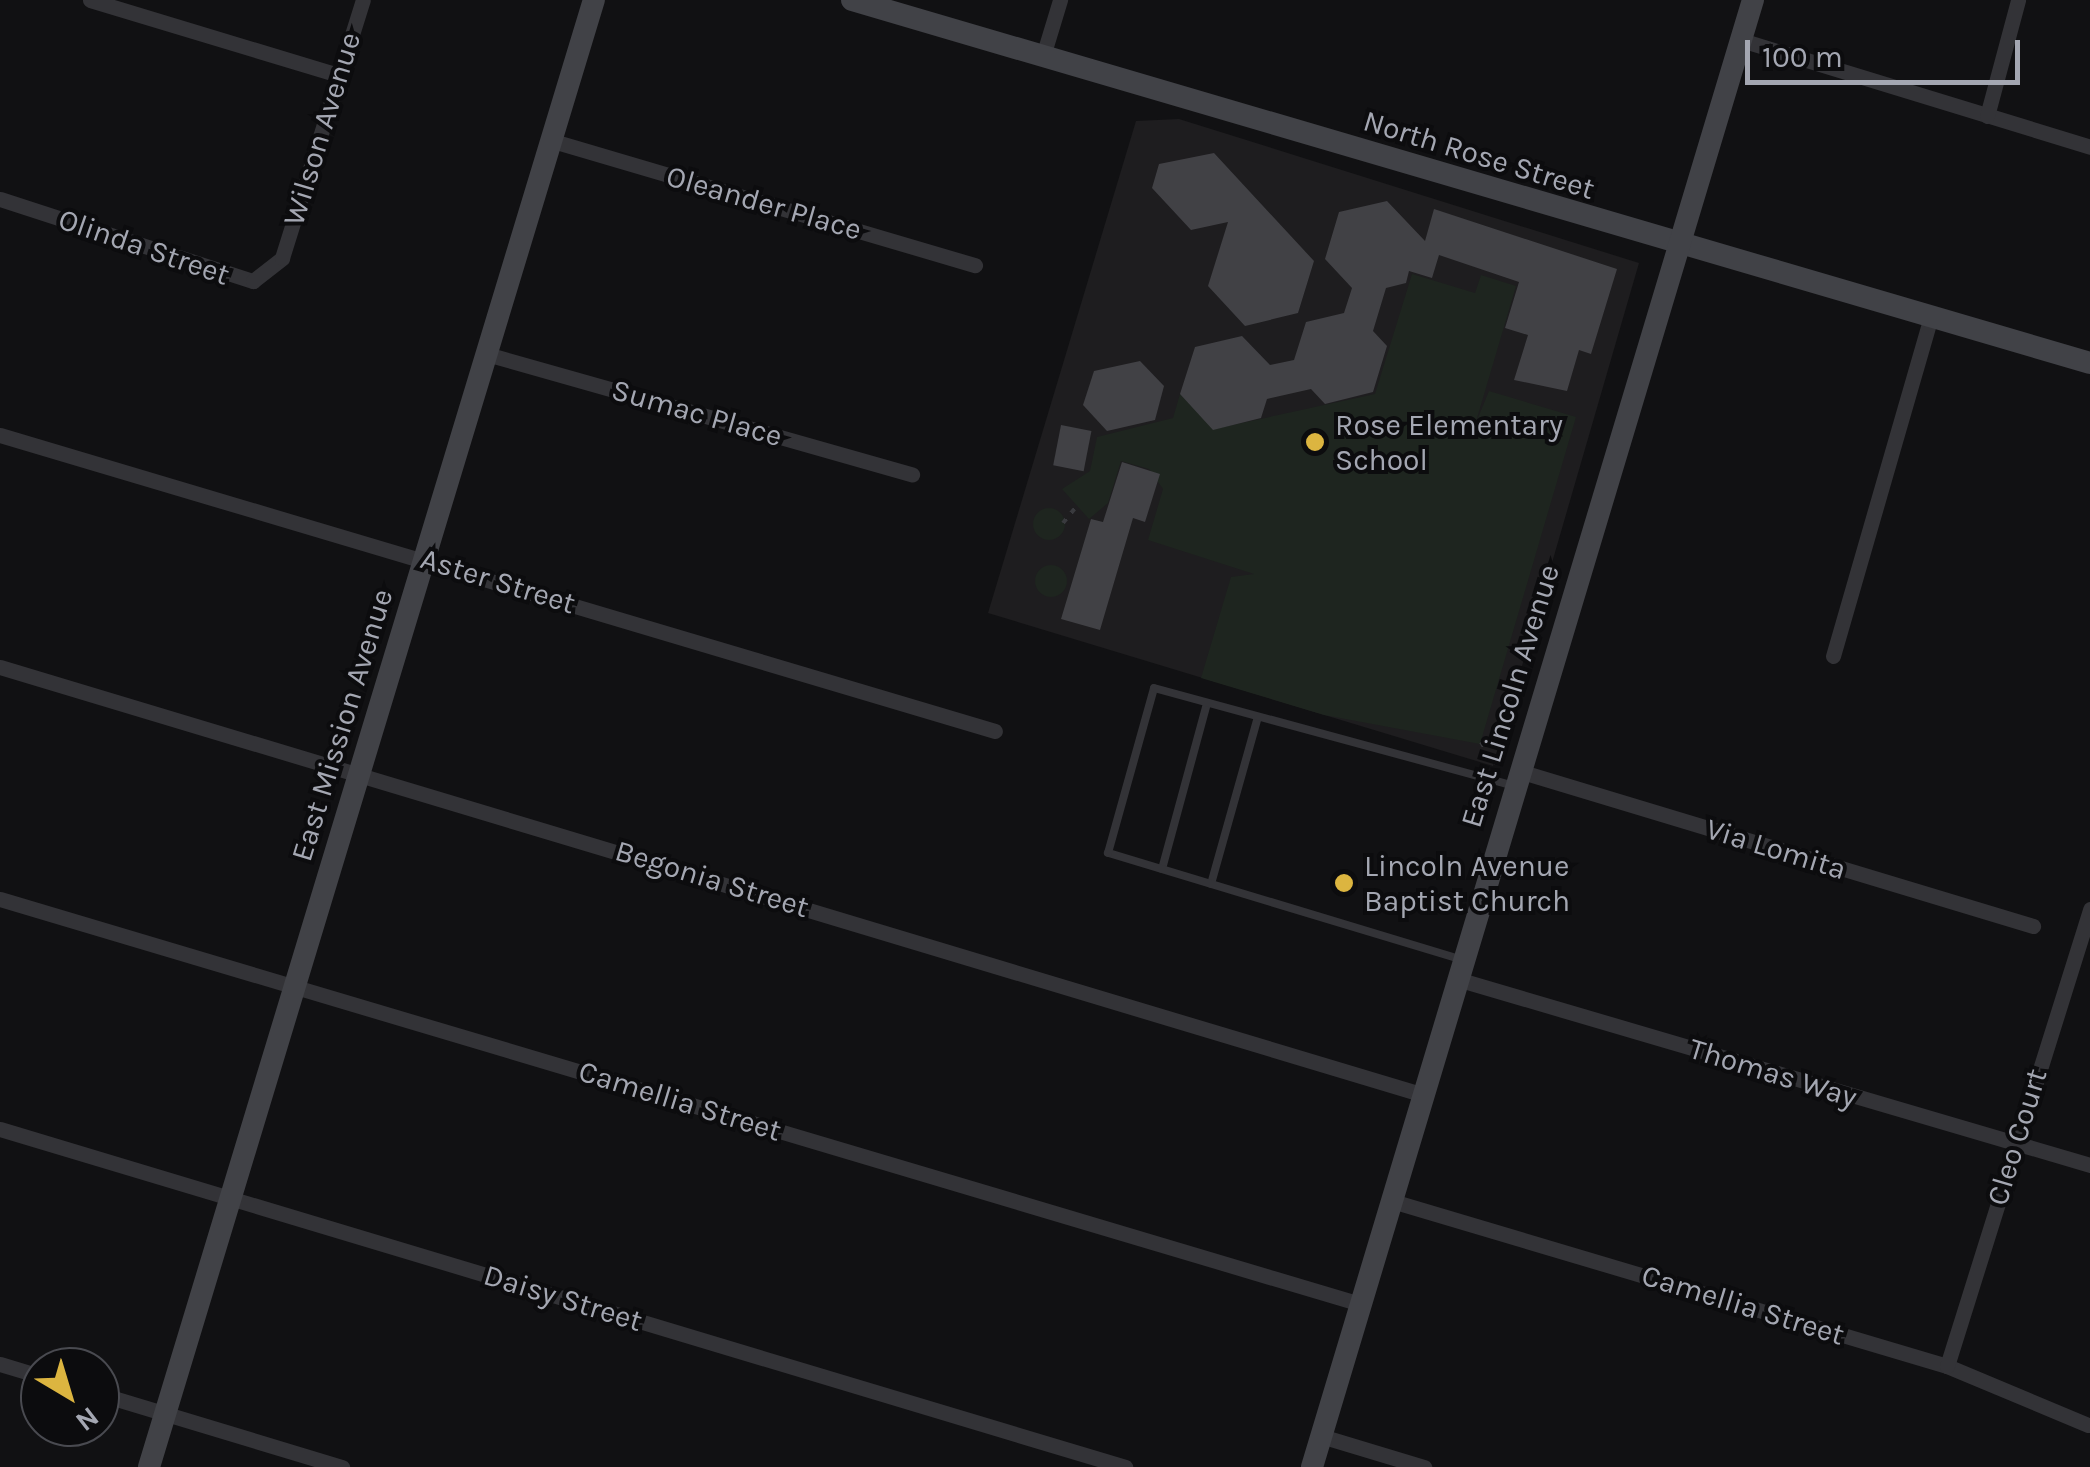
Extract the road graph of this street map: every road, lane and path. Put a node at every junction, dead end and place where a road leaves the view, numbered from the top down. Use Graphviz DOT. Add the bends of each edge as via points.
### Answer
graph roads {
  1 [pos="90,0"];
  2 [pos="363,0"];
  3 [pos="594,0"];
  4 [pos="852,0"];
  5 [pos="1060,0"];
  6 [pos="1753,0"];
  7 [pos="2018,0"];
  8 [pos="1740,40"];
  9 [pos="1043,56"];
  10 [pos="338,75"];
  11 [pos="1988,116"];
  12 [pos="553,142"];
  13 [pos="2090,147"];
  14 [pos="0,199"];
  15 [pos="1679,246"];
  16 [pos="282,258"];
  17 [pos="975,265"];
  18 [pos="1932,317"];
  19 [pos="483,353"];
  20 [pos="2090,363"];
  21 [pos="0,435"];
  22 [pos="912,474"];
  23 [pos="1077,506"];
  24 [pos="1063,524"];
  25 [pos="424,558"];
  26 [pos="1833,656"];
  27 [pos="0,667"];
  28 [pos="1207,702"];
  29 [pos="1258,716"];
  30 [pos="995,731"];
  31 [pos="1481,742"];
  32 [pos="1494,764"];
  33 [pos="358,772"];
  34 [pos="1517,779"];
  35 [pos="1162,869"];
  36 [pos="1211,884"];
  37 [pos="0,899"];
  38 [pos="2090,909"];
  39 [pos="2033,926"];
  40 [pos="1460,969"];
  41 [pos="296,986"];
  42 [pos="1424,1095"];
  43 [pos="0,1129"];
  44 [pos="2015,1146"];
  45 [pos="2090,1165"];
  46 [pos="234,1199"];
  47 [pos="1392,1200"];
  48 [pos="1360,1304"];
  49 [pos="1946,1366"];
  50 [pos="120,1400"];
  51 [pos="165,1414"];
  52 [pos="2088,1425"];
  53 [pos="1322,1436"];
  54 [pos="149,1467"];
  55 [pos="342,1467"];
  56 [pos="1125,1467"];
  57 [pos="1312,1467"];
  58 [pos="1424,1467"];
  1 -- 10 [label="street"];
  2 -- 10 [label="street, Wilson Avenue"];
  3 -- 12 [label="main road, East Mission Avenue"];
  4 -- 9 [label="main road, North Rose Street"];
  5 -- 9 [label="street"];
  6 -- 8 [label="main road, East Lincoln Avenue"];
  7 -- 11 [label="street"];
  8 -- 11 [label="street"];
  8 -- 15 [label="main road, East Lincoln Avenue"];
  9 -- 15 [label="main road, North Rose Street"];
  10 -- 16 [label="street, Wilson Avenue"];
  11 -- 13 [label="street"];
  12 -- 17 [label="street, Oleander Place"];
  12 -- 19 [label="main road, East Mission Avenue"];
  14 -- 16 [label="street, Olinda Street" via="236,280 253,282"];
  15 -- 18 [label="main road, North Rose Street"];
  15 -- 34 [label="main road, East Lincoln Avenue"];
  18 -- 20 [label="main road, North Rose Street"];
  18 -- 26 [label="street"];
  19 -- 22 [label="street, Sumac Place"];
  19 -- 25 [label="main road, East Mission Avenue"];
  21 -- 25 [label="street, Aster Street"];
  23 -- 24 [label="path"];
  25 -- 30 [label="street, Aster Street"];
  25 -- 33 [label="main road, East Mission Avenue"];
  27 -- 33 [label="street, Begonia Street"];
  28 -- 29 [label="lane"];
  28 -- 35 [label="lane"];
  28 -- 35 [label="lane" via="1154,688 1108,852"];
  29 -- 34 [label="lane"];
  29 -- 36 [label="lane"];
  31 -- 32 [label="path"];
  33 -- 41 [label="main road, East Mission Avenue"];
  33 -- 42 [label="street, Begonia Street"];
  34 -- 39 [label="street, Via Lomita"];
  34 -- 40 [label="main road, East Lincoln Avenue"];
  35 -- 36 [label="lane"];
  36 -- 40 [label="lane"];
  37 -- 41 [label="street, Camellia Street"];
  38 -- 44 [label="street, Cleo Court"];
  40 -- 42 [label="main road, East Lincoln Avenue"];
  40 -- 44 [label="street, Thomas Way"];
  41 -- 46 [label="main road, East Mission Avenue"];
  41 -- 48 [label="street, Camellia Street"];
  42 -- 47 [label="main road, East Lincoln Avenue"];
  43 -- 46 [label="street, Daisy Street"];
  44 -- 45 [label="street, Thomas Way"];
  44 -- 49 [label="street, Cleo Court"];
  46 -- 51 [label="main road, East Mission Avenue"];
  46 -- 56 [label="street, Daisy Street"];
  47 -- 48 [label="main road, East Lincoln Avenue"];
  47 -- 49 [label="street, Camellia Street"];
  48 -- 53 [label="main road, East Lincoln Avenue"];
  49 -- 52 [label="street, Camellia Street"];
  50 -- 51 [label="street"];
  51 -- 54 [label="main road, East Mission Avenue"];
  51 -- 55 [label="street"];
  53 -- 57 [label="main road, East Lincoln Avenue"];
  53 -- 58 [label="street"];
}
